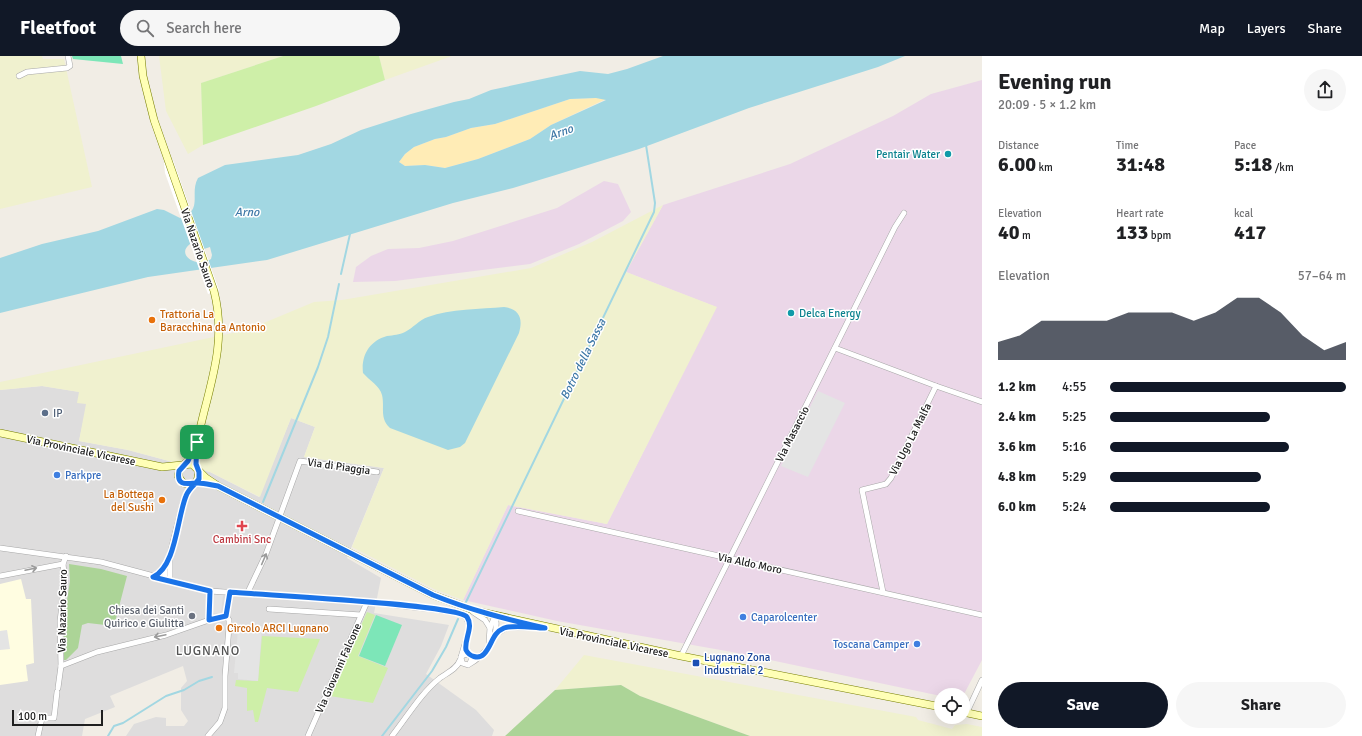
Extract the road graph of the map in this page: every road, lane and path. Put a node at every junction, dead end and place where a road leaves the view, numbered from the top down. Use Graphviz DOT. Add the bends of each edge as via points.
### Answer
graph roads {
  1 [pos="68,56"];
  2 [pos="141,56"];
  3 [pos="19,76"];
  4 [pos="904,212"];
  5 [pos="835,348"];
  6 [pos="936,386"];
  7 [pos="982,402"];
  8 [pos="0,433"];
  9 [pos="197,442"];
  10 [pos="185,465"];
  11 [pos="162,466"];
  12 [pos="198,469"];
  13 [pos="377,472"];
  14 [pos="180,479"];
  15 [pos="194,484"];
  16 [pos="218,486"];
  17 [pos="183,502"];
  18 [pos="518,511"];
  19 [pos="280,517"];
  20 [pos="0,548"];
  21 [pos="170,554"];
  22 [pos="66,556"];
  23 [pos="730,559"];
  24 [pos="63,564"];
  25 [pos="165,567"];
  26 [pos="0,576"];
  27 [pos="153,577"];
  28 [pos="167,581"];
  29 [pos="210,591"];
  30 [pos="230,592"];
  31 [pos="883,592"];
  32 [pos="247,594"];
  33 [pos="368,602"];
  34 [pos="456,604"];
  35 [pos="269,609"];
  36 [pos="361,615"];
  37 [pos="982,615"];
  38 [pos="226,616"];
  39 [pos="495,616"];
  40 [pos="209,620"];
  41 [pos="490,628"];
  42 [pos="545,628"];
  43 [pos="494,636"];
  44 [pos="465,646"];
  45 [pos="488,646"];
  46 [pos="470,655"];
  47 [pos="681,656"];
  48 [pos="480,657"];
  49 [pos="461,658"];
  50 [pos="468,664"];
  51 [pos="61,666"];
  52 [pos="454,669"];
  53 [pos="982,680"];
  54 [pos="970,703"];
  55 [pos="934,706"];
  56 [pos="970,713"];
  57 [pos="982,716"];
  58 [pos="309,735"];
  59 [pos="38,736"];
  60 [pos="208,736"];
  61 [pos="392,736"];
  1 -- 3 [label="street" via="70,66 67,68 27,72"];
  2 -- 9 [label="main road, Via Nazario Sauro" via="150,105 214,291 219,316 219,342"];
  4 -- 5 [label="street, Via Masaccio"];
  5 -- 6 [label="street"];
  5 -- 23 [label="street, Via Masaccio"];
  6 -- 7 [label="street"];
  6 -- 31 [label="street, Via Ugo La Malfa" via="891,478 886,484 862,490"];
  8 -- 11 [label="main road, Via Provinciale Vicarese"];
  9 -- 10 [label="main road, Via Nazario Sauro"];
  9 -- 12 [label="main road, Via Nazario Sauro"];
  10 -- 11 [label="main road, Via Provinciale Vicarese"];
  10 -- 12 [label="main road" via="192,464"];
  10 -- 14 [label="main road" via="180,468"];
  11 -- 14 [label="main road, Via Provinciale Vicarese"];
  12 -- 15 [label="main road" via="199,479"];
  12 -- 16 [label="main road, Via Provinciale Vicarese"];
  13 -- 19 [label="street, Via di Piaggia" via="300,461"];
  14 -- 15 [label="main road" via="187,485"];
  14 -- 17 [label="street"];
  15 -- 16 [label="main road, Via Provinciale Vicarese"];
  15 -- 17 [label="street"];
  16 -- 19 [label="main road, Via Provinciale Vicarese"];
  17 -- 21 [label="street"];
  18 -- 23 [label="street, Via Aldo Moro"];
  32 -- 19 [label="street, Via di Piaggia, one-way"];
  19 -- 34 [label="main road, Via Provinciale Vicarese" via="433,595"];
  20 -- 22 [label="street"];
  21 -- 25 [label="street"];
  21 -- 28 [label="street"];
  22 -- 24 [label="street, Via Nazario Sauro"];
  22 -- 27 [label="street" via="101,562"];
  23 -- 31 [label="street, Via Aldo Moro"];
  23 -- 47 [label="street, Via Masaccio"];
  26 -- 24 [label="street, one-way"];
  24 -- 51 [label="street, Via Nazario Sauro" via="65,581 60,621"];
  25 -- 27 [label="street" via="160,574"];
  25 -- 28 [label="street"];
  27 -- 28 [label="street"];
  28 -- 29 [label="street"];
  29 -- 30 [label="street"];
  29 -- 40 [label="street"];
  30 -- 32 [label="street"];
  30 -- 38 [label="street"];
  31 -- 37 [label="street, Via Aldo Moro"];
  32 -- 33 [label="street"];
  33 -- 36 [label="street, Via Giovanni Falcone"];
  33 -- 44 [label="street" via="450,611 463,615 470,627"];
  34 -- 39 [label="main road, Via Provinciale Vicarese"];
  34 -- 41 [label="street" via="482,617"];
  35 -- 36 [label="street"];
  36 -- 58 [label="street, Via Giovanni Falcone"];
  38 -- 40 [label="street"];
  38 -- 60 [label="street" via="229,627 225,708 220,722"];
  39 -- 41 [label="street"];
  39 -- 42 [label="main road, Via Provinciale Vicarese"];
  39 -- 43 [label="street" via="497,626"];
  40 -- 51 [label="street, one-way" via="166,635 97,652"];
  41 -- 45 [label="street"];
  42 -- 43 [label="street" via="508,627"];
  42 -- 47 [label="main road, Via Provinciale Vicarese"];
  43 -- 45 [label="street"];
  44 -- 46 [label="street"];
  44 -- 49 [label="street"];
  45 -- 48 [label="street"];
  46 -- 48 [label="street"];
  46 -- 49 [label="street" via="465,654"];
  46 -- 50 [label="street" via="472,660"];
  47 -- 55 [label="main road, Via Provinciale Vicarese"];
  48 -- 50 [label="street"];
  49 -- 50 [label="street"];
  49 -- 52 [label="street"];
  50 -- 52 [label="street"];
  51 -- 59 [label="street, Via Nazario Sauro" via="54,718 42,718"];
  52 -- 61 [label="street" via="428,690"];
  53 -- 54 [label="street"];
  56 -- 57 [label="main road"];
}
